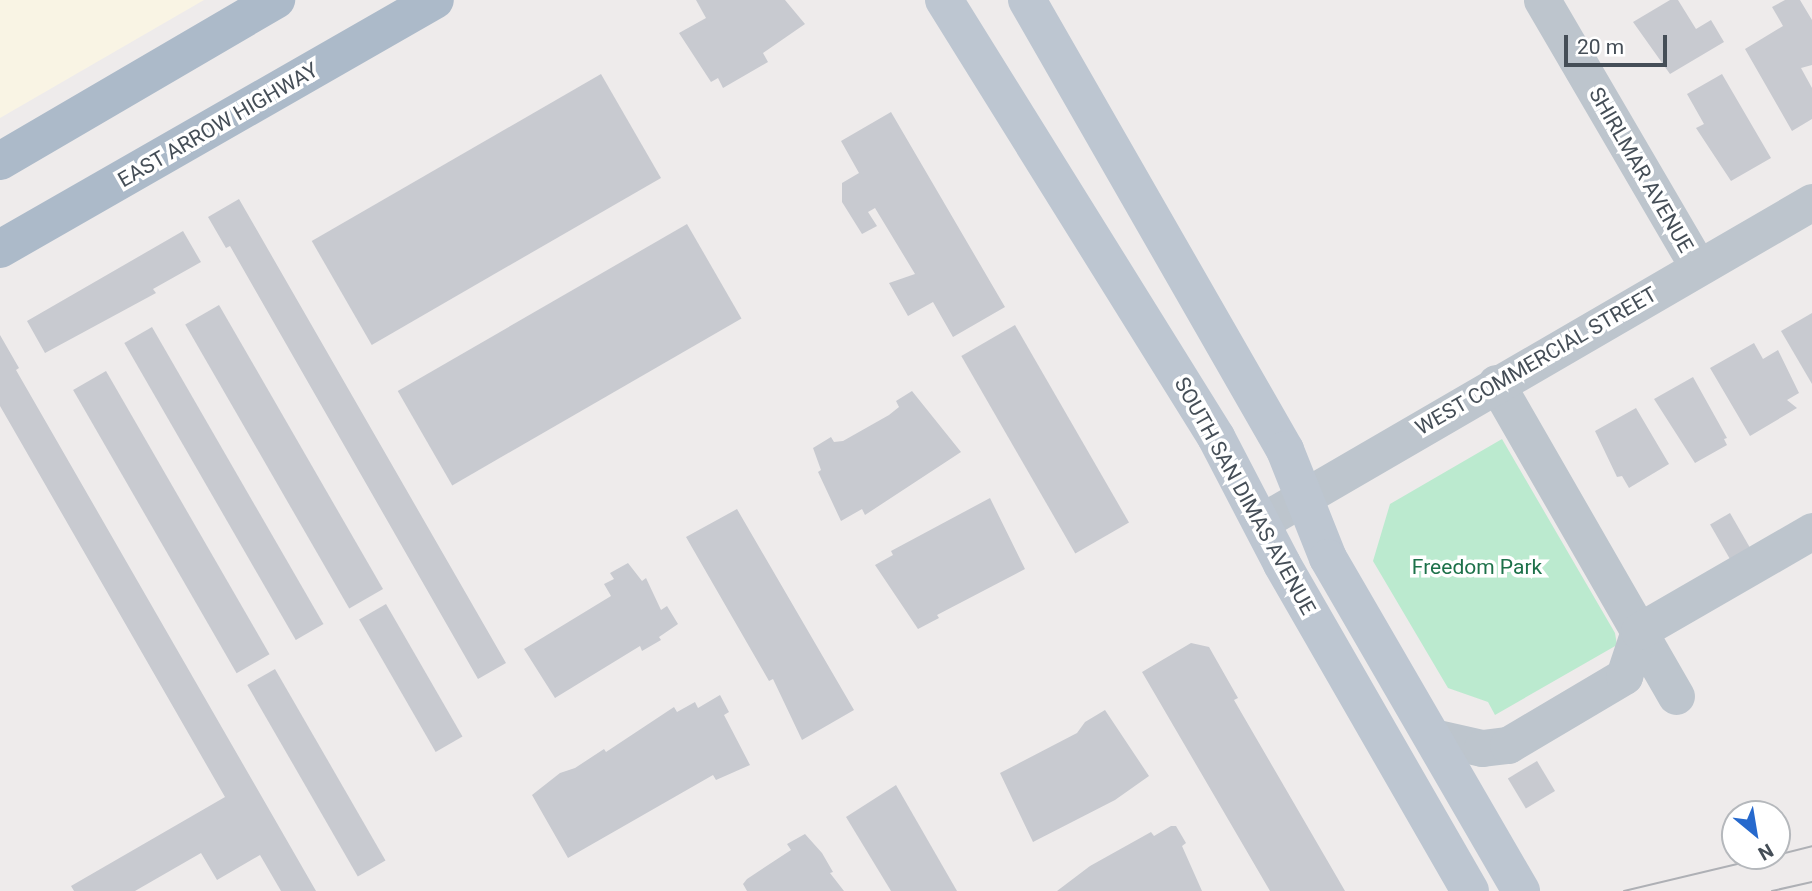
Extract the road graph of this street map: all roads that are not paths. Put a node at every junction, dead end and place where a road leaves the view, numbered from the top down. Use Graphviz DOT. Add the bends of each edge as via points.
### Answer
graph roads {
  1 [pos="276,0"];
  2 [pos="435,0"];
  3 [pos="944,0"];
  4 [pos="1027,0"];
  5 [pos="1542,0"];
  6 [pos="0,161"];
  7 [pos="1812,202"];
  8 [pos="0,249"];
  9 [pos="1698,267"];
  10 [pos="1496,383"];
  11 [pos="1302,495"];
  12 [pos="1261,522"];
  13 [pos="1812,531"];
  14 [pos="1639,631"];
  15 [pos="1676,696"];
  16 [pos="1433,737"];
  17 [pos="1470,891"];
  18 [pos="1521,891"];
  1 -- 6 [label="main road"];
  2 -- 8 [label="main road, EAST ARROW HIGHWAY"];
  3 -- 12 [label="street, SOUTH SAN DIMAS AVENUE" via="1216,437"];
  4 -- 11 [label="street, SOUTH SAN DIMAS AVENUE" via="1285,450"];
  5 -- 9 [label="street, SHIRLMAR AVENUE"];
  7 -- 9 [label="street, WEST COMMERCIAL STREET"];
  9 -- 10 [label="street, WEST COMMERCIAL STREET"];
  10 -- 11 [label="street, WEST COMMERCIAL STREET"];
  10 -- 14 [label="street"];
  11 -- 12 [label="street, WEST COMMERCIAL STREET"];
  11 -- 16 [label="street, SOUTH SAN DIMAS AVENUE" via="1328,558"];
  12 -- 17 [label="street, SOUTH SAN DIMAS AVENUE"];
  13 -- 14 [label="street"];
  14 -- 15 [label="street"];
  14 -- 16 [label="street" via="1624,677 1508,745 1482,748"];
  16 -- 18 [label="street, SOUTH SAN DIMAS AVENUE"];
}
